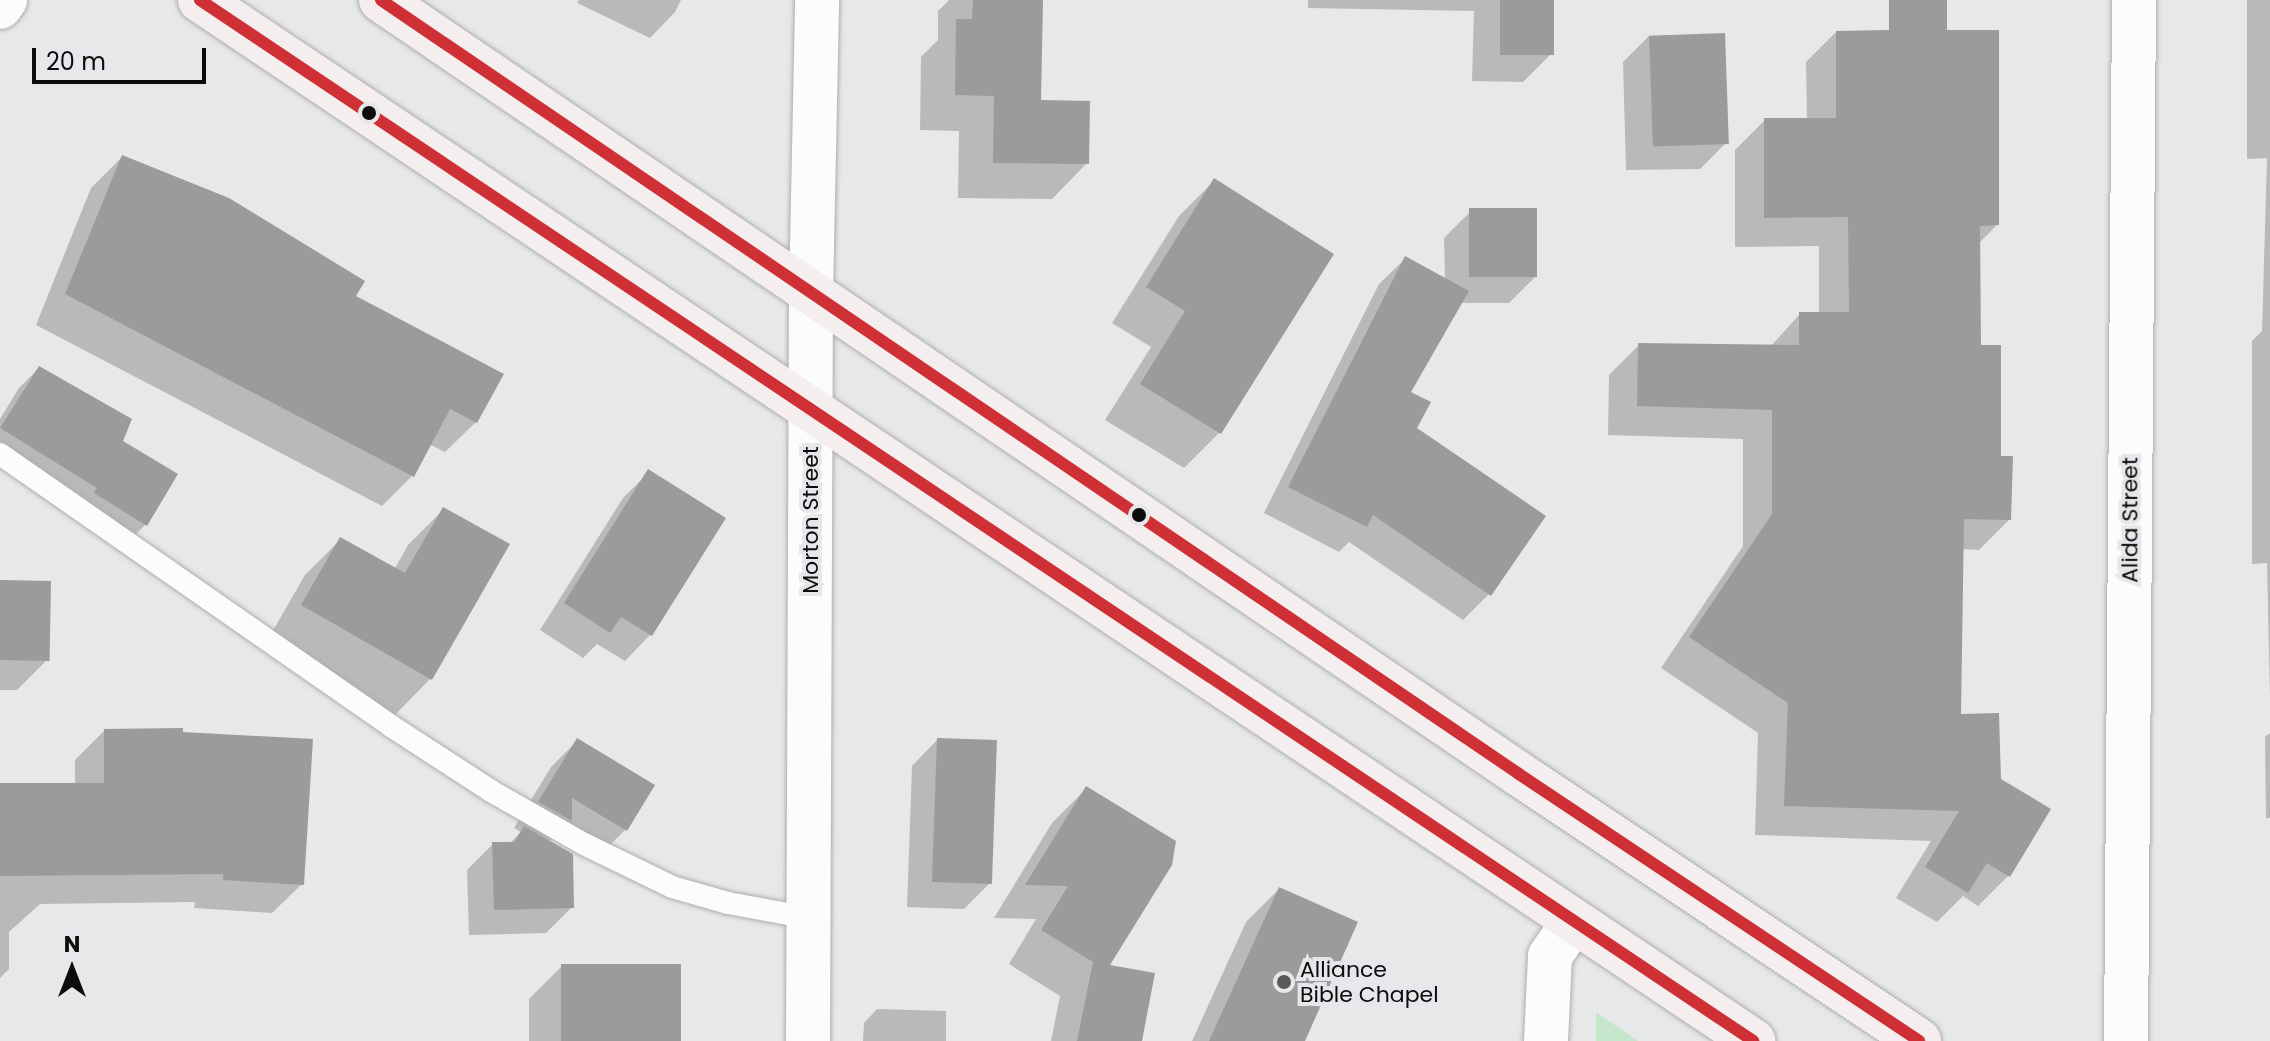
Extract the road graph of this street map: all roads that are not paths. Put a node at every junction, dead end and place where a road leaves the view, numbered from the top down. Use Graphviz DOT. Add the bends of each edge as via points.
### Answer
graph roads {
  1 [pos="5,0"];
  2 [pos="200,0"];
  3 [pos="381,0"];
  4 [pos="817,0"];
  5 [pos="2134,0"];
  6 [pos="0,7"];
  7 [pos="811,294"];
  8 [pos="811,408"];
  9 [pos="0,454"];
  10 [pos="810,918"];
  11 [pos="1574,921"];
  12 [pos="808,1041"];
  13 [pos="1546,1041"];
  14 [pos="1753,1041"];
  15 [pos="1919,1041"];
  16 [pos="2126,1041"];
  1 -- 6 [label="street"];
  2 -- 8 [label="main road"];
  3 -- 7 [label="main road"];
  4 -- 7 [label="street, Morton Street"];
  5 -- 16 [label="street, Alida Street"];
  7 -- 8 [label="street, Morton Street"];
  7 -- 15 [label="main road"];
  8 -- 10 [label="street, Morton Street"];
  8 -- 11 [label="main road"];
  9 -- 10 [label="lane" via="491,791 672,887"];
  10 -- 12 [label="street, Morton Street"];
  11 -- 13 [label="street" via="1550,956"];
  11 -- 14 [label="main road"];
}
